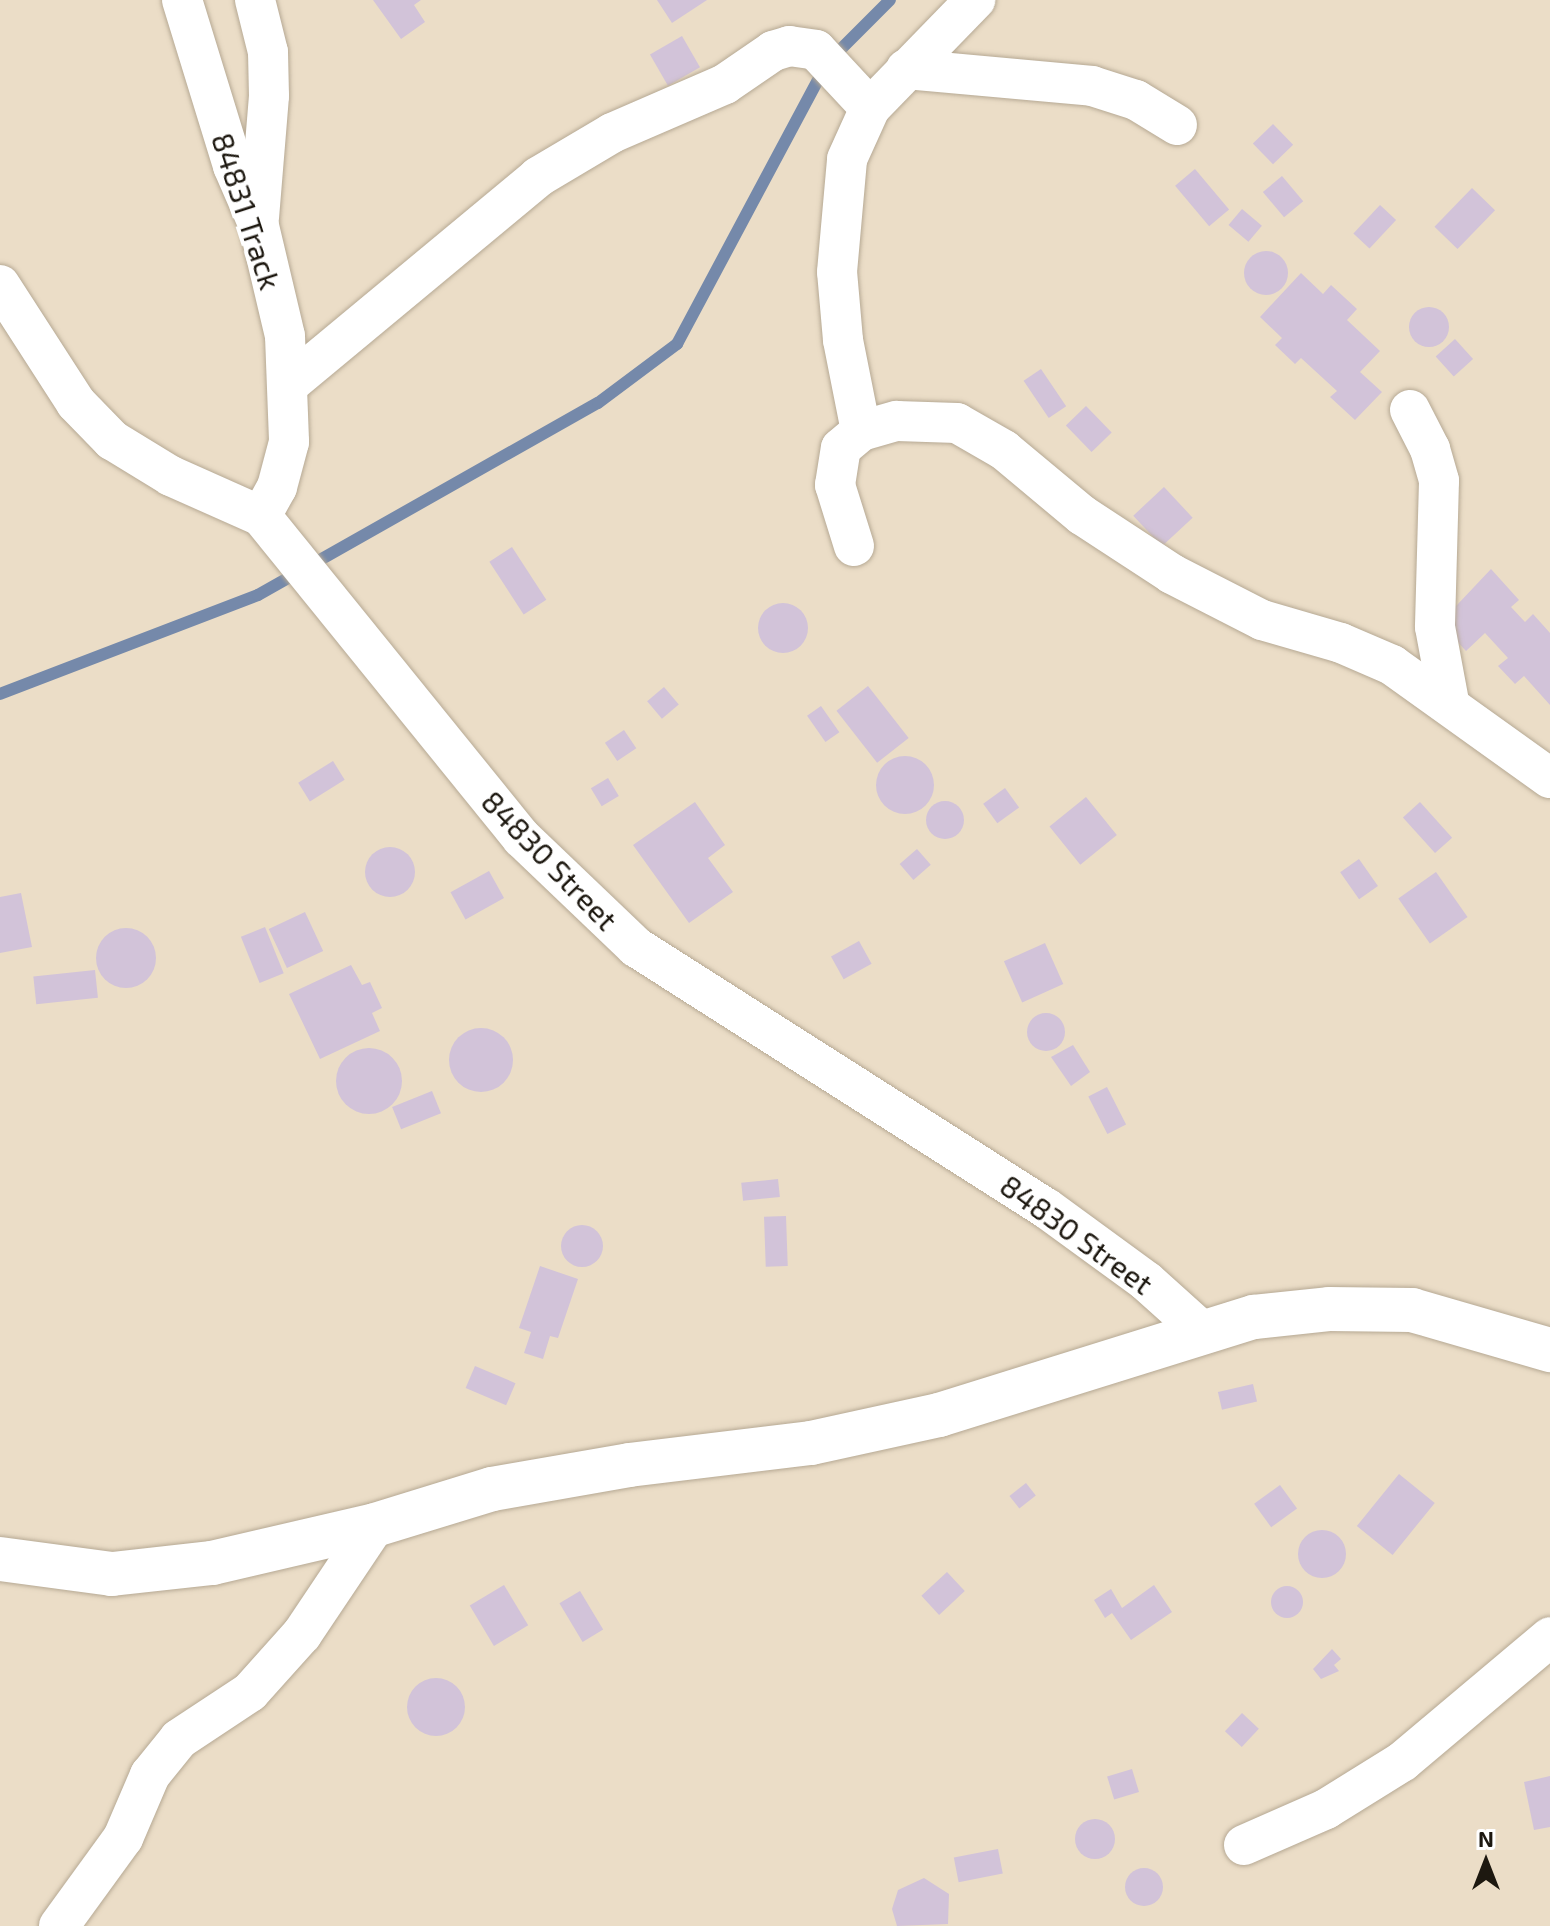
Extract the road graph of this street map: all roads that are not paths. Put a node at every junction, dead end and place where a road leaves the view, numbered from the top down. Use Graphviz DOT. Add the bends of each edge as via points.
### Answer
graph roads {
  1 [pos="182,0"];
  2 [pos="255,0"];
  3 [pos="975,0"];
  4 [pos="906,69"];
  5 [pos="870,108"];
  6 [pos="1177,125"];
  7 [pos="259,226"];
  8 [pos="0,285"];
  9 [pos="289,384"];
  10 [pos="1410,410"];
  11 [pos="861,431"];
  12 [pos="261,516"];
  13 [pos="854,546"];
  14 [pos="1449,702"];
  15 [pos="1550,778"];
  16 [pos="1204,1333"];
  17 [pos="1550,1350"];
  18 [pos="375,1525"];
  19 [pos="0,1559"];
  20 [pos="1550,1637"];
  21 [pos="1244,1845"];
  22 [pos="59,1926"];
  1 -- 7 [label="street, 84831 Track" via="229,152"];
  2 -- 7 [label="street" via="268,52 269,96"];
  3 -- 4 [label="street"];
  4 -- 5 [label="street"];
  4 -- 6 [label="street" via="1092,86 1136,100"];
  5 -- 9 [label="street" via="816,50 789,46 773,51 725,84 612,133 538,177"];
  5 -- 11 [label="street" via="847,159 838,216 843,340"];
  7 -- 9 [label="street, 84831 Track" via="285,336"];
  8 -- 12 [label="street, 84830 Street" via="76,403 112,440 171,476"];
  9 -- 12 [label="street, 84831 Track" via="289,442 277,487"];
  10 -- 14 [label="street" via="1439,481 1435,627"];
  11 -- 13 [label="street" via="841,448 835,485"];
  11 -- 14 [label="street" via="897,421 957,423 1004,450 1082,515 1172,574 1262,620 1341,643 1392,665"];
  12 -- 16 [label="street, 84830 Street" via="522,838 636,947 1046,1208 1146,1281"];
  14 -- 15 [label="street"];
  16 -- 17 [label="street" via="1254,1317 1329,1309 1412,1310"];
  16 -- 18 [label="street" via="939,1415 811,1443 629,1465 492,1489"];
  18 -- 19 [label="street" via="212,1563 112,1574"];
  18 -- 22 [label="street" via="302,1634 250,1692 179,1739 150,1775 123,1838"];
  20 -- 21 [label="street" via="1403,1761 1326,1809"];
}
